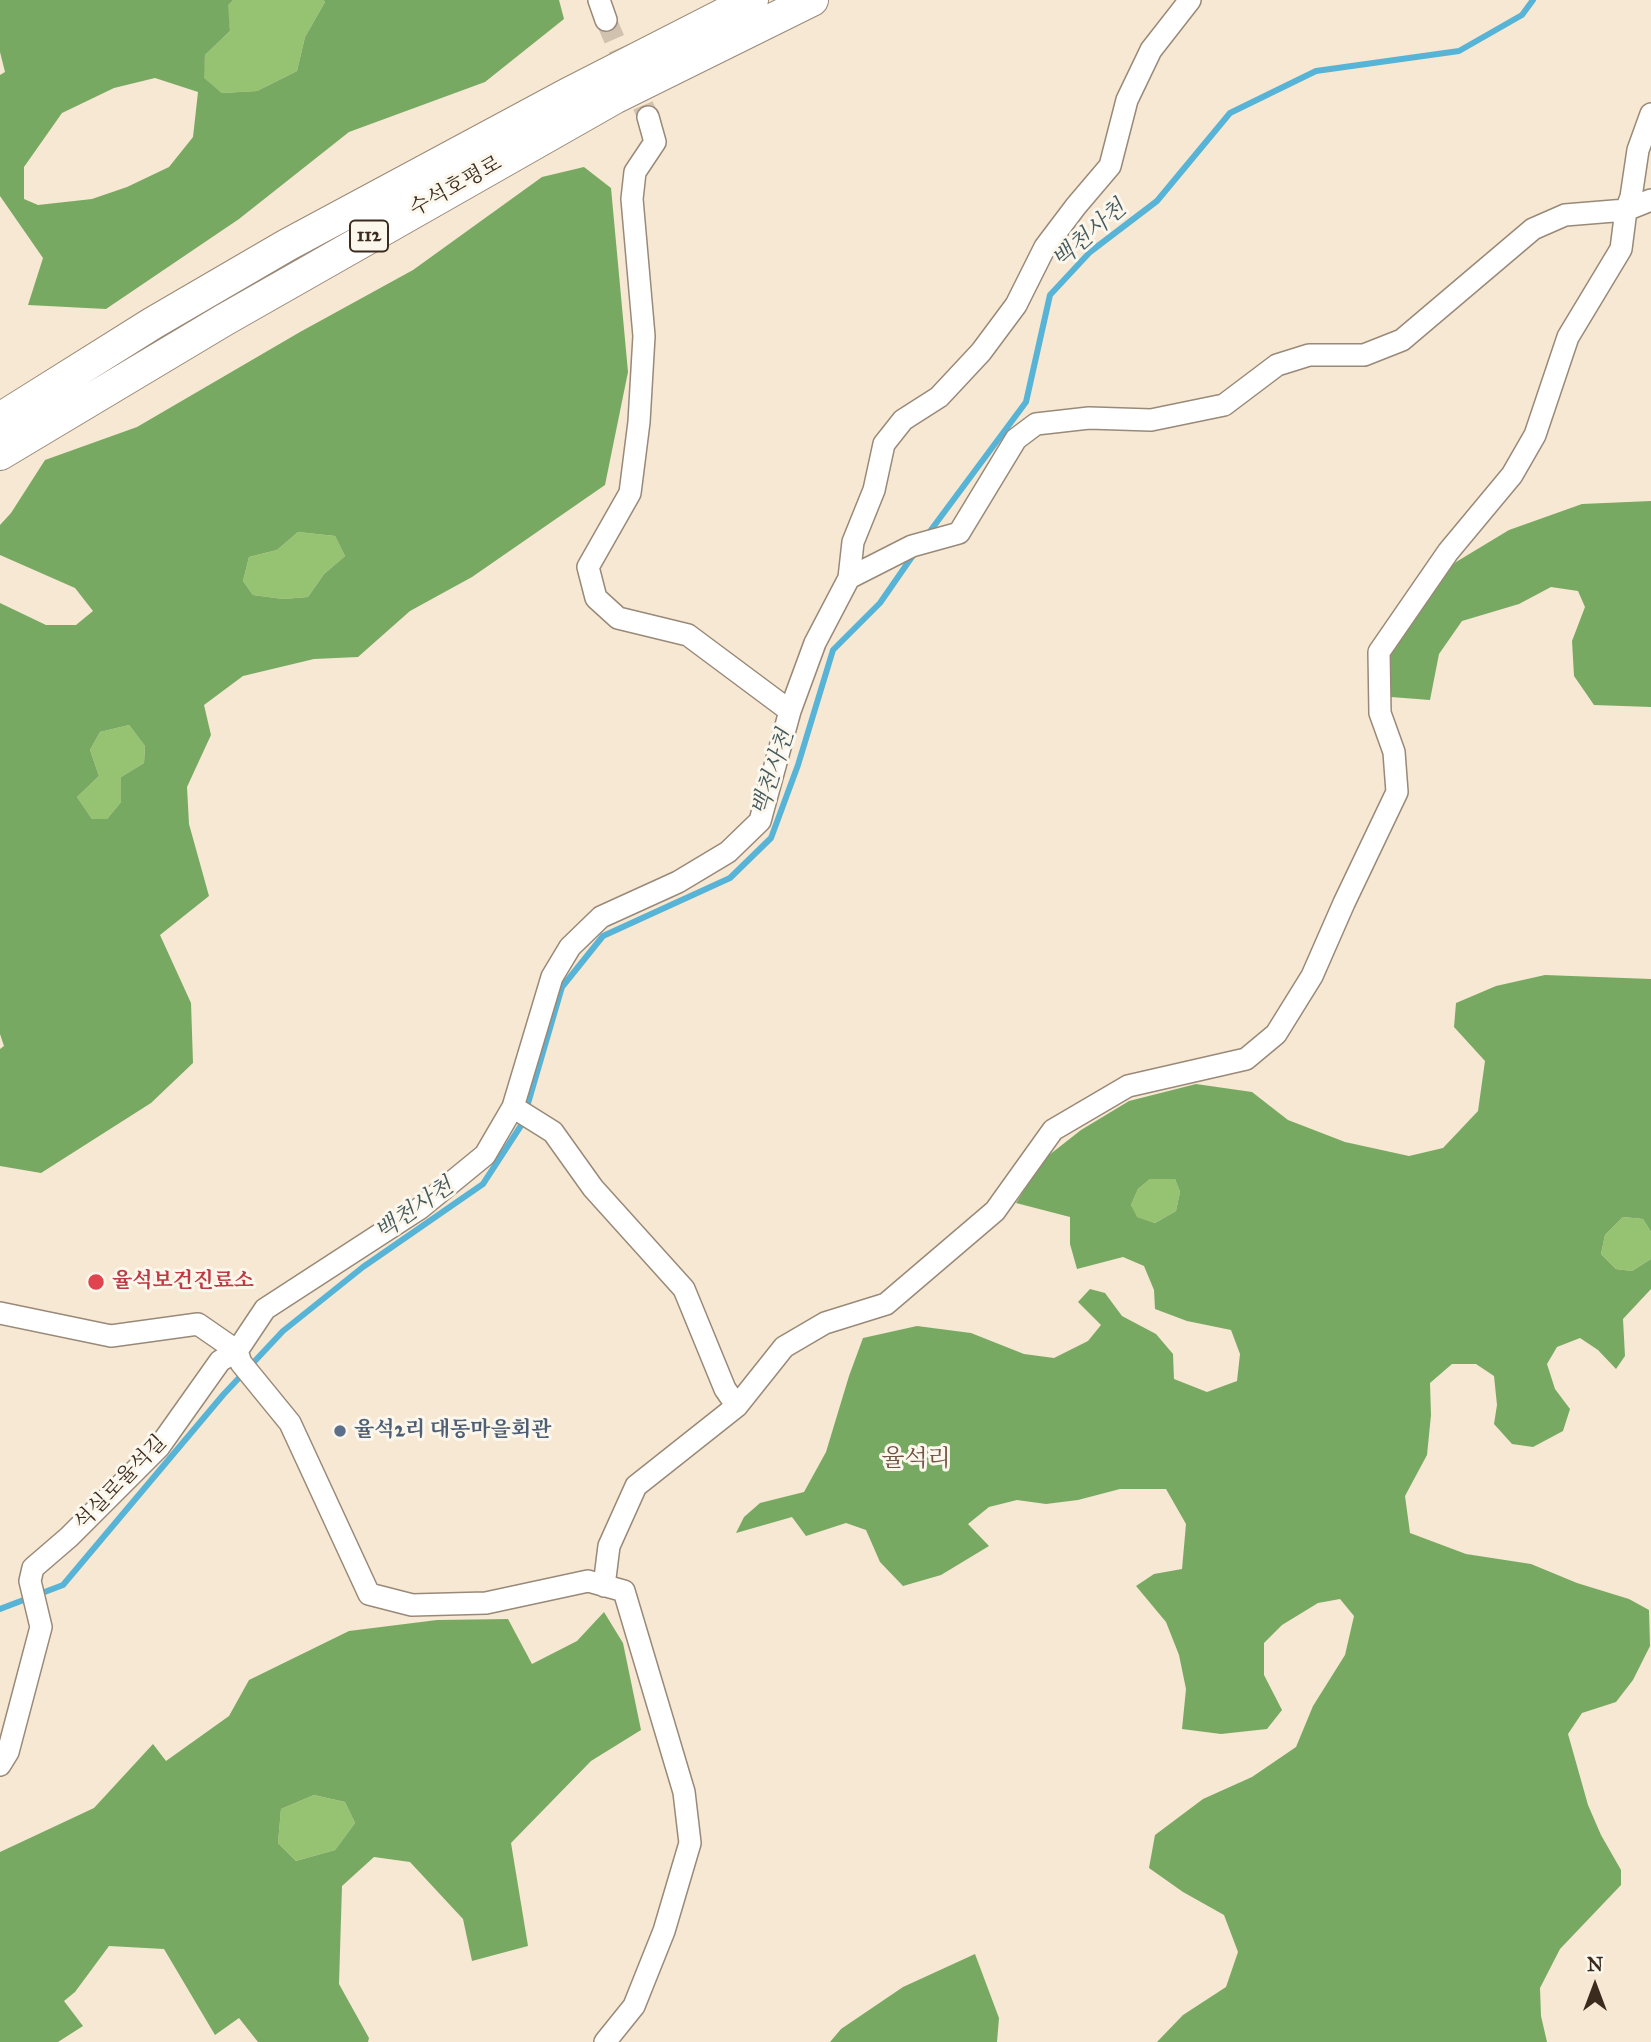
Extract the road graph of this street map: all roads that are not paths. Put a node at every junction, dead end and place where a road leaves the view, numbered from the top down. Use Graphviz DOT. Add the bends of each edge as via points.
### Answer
graph roads {
  1 [pos="599,0"];
  2 [pos="752,0"];
  3 [pos="812,0"];
  4 [pos="1190,0"];
  5 [pos="606,20"];
  6 [pos="1651,114"];
  7 [pos="648,117"];
  8 [pos="1651,200"];
  9 [pos="1626,210"];
  10 [pos="0,419"];
  11 [pos="0,454"];
  12 [pos="849,578"];
  13 [pos="790,711"];
  14 [pos="523,1112"];
  15 [pos="0,1312"];
  16 [pos="239,1357"];
  17 [pos="737,1406"];
  18 [pos="604,1586"];
  19 [pos="0,1765"];
  20 [pos="605,2042"];
  1 -- 5 [label="street"];
  2 -- 10 [label="highway, 수석호평로 / 112" via="287,245"];
  3 -- 11 [label="highway, 수석호평로 / 112" via="614,98 236,313"];
  4 -- 12 [label="street" via="1151,50 1127,100 1110,166 1045,247 1016,305 939,397 902,420 884,444 874,490 853,542"];
  6 -- 9 [label="street" via="1638,150"];
  7 -- 13 [label="street" via="655,142 635,172 632,199 644,336 630,493 588,566 596,598 618,618 688,635"];
  8 -- 9 [label="street"];
  9 -- 12 [label="street" via="1565,215 1533,229 1402,340 1364,355 1309,355 1277,365 1224,405 1152,420 1089,418 1036,424 1016,439 959,533 912,546"];
  9 -- 17 [label="street" via="1621,249 1568,337 1535,435 1512,475 1448,552 1379,652 1381,713 1394,752 1397,792 1312,976 1276,1034 1246,1059 1128,1086 1053,1130 995,1211 886,1304 825,1323 784,1348"];
  12 -- 13 [label="street, 석실로율석길" via="815,643"];
  13 -- 14 [label="street, 석실로율석길" via="760,821 728,852 678,882 601,916 570,947 552,977"];
  14 -- 16 [label="street, 석실로율석길" via="485,1155 419,1209 265,1309"];
  14 -- 17 [label="street" via="553,1132 593,1188 684,1289 725,1389"];
  15 -- 16 [label="street" via="111,1336 198,1324"];
  16 -- 18 [label="street" via="290,1423 369,1594 412,1605 486,1603 588,1581"];
  16 -- 19 [label="street, 석실로율석길" via="220,1361 159,1447 33,1568 30,1581 41,1627 8,1752"];
  17 -- 18 [label="street" via="636,1486 609,1546"];
  18 -- 20 [label="street" via="624,1591 684,1792 690,1843 664,1931 634,2006"];
}
